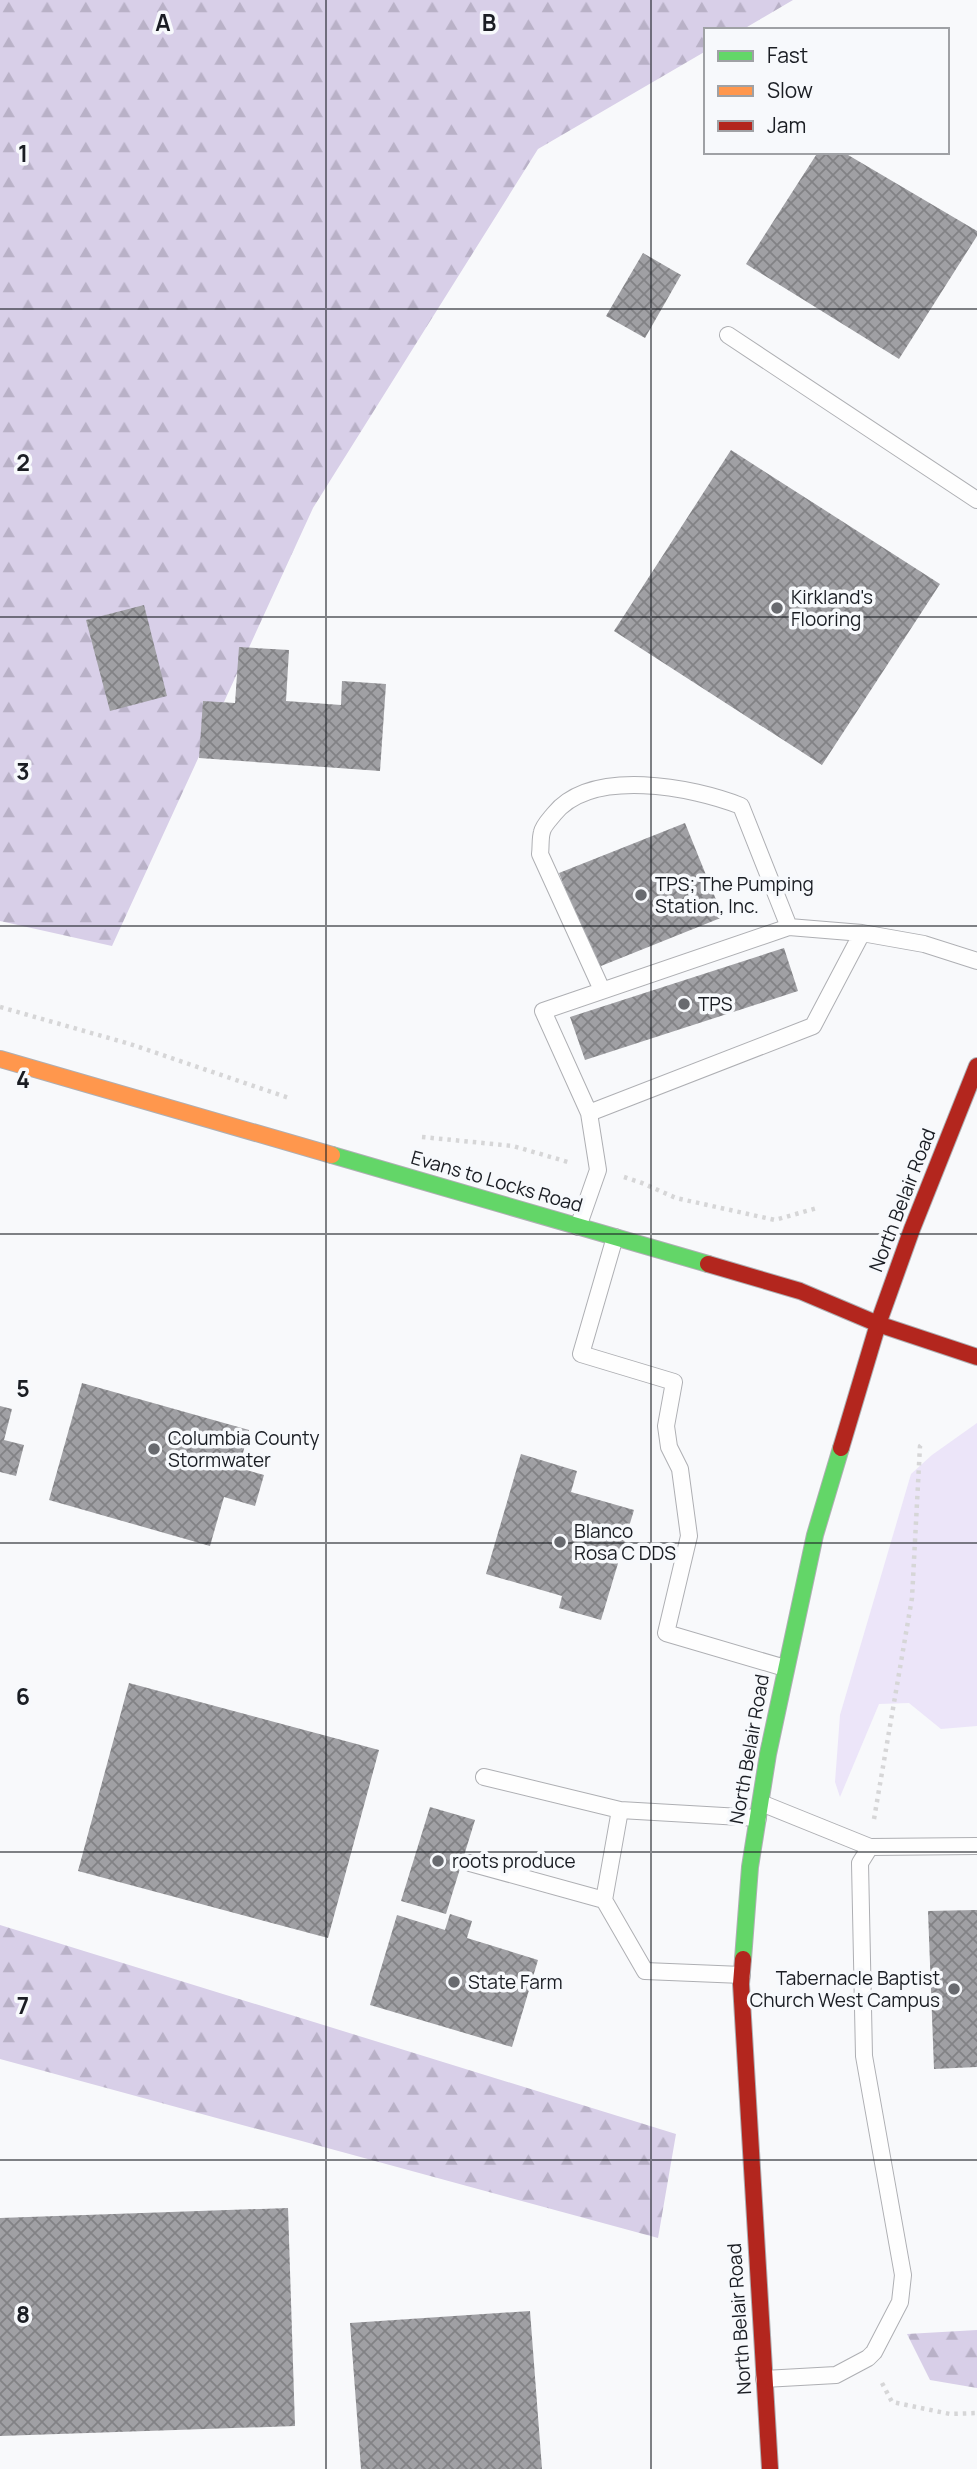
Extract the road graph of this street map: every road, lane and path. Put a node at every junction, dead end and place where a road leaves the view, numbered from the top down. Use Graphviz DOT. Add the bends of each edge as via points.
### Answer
graph roads {
  1 [pos="729,335"];
  2 [pos="977,500"];
  3 [pos="789,927"];
  4 [pos="862,933"];
  5 [pos="977,961"];
  6 [pos="603,990"];
  7 [pos="0,1007"];
  8 [pos="0,1059"];
  9 [pos="977,1066"];
  10 [pos="299,1101"];
  11 [pos="589,1113"];
  12 [pos="415,1136"];
  13 [pos="598,1170"];
  14 [pos="817,1208"];
  15 [pos="578,1227"];
  16 [pos="615,1237"];
  17 [pos="878,1324"];
  18 [pos="977,1357"];
  19 [pos="923,1442"];
  20 [pos="785,1668"];
  21 [pos="484,1777"];
  22 [pos="620,1810"];
  23 [pos="759,1810"];
  24 [pos="977,1846"];
  25 [pos="870,1847"];
  26 [pos="470,1863"];
  27 [pos="604,1900"];
  28 [pos="743,1975"];
  29 [pos="868,2358"];
  30 [pos="764,2379"];
  31 [pos="977,2413"];
  32 [pos="770,2469"];
  1 -- 2 [label="lane"];
  3 -- 4 [label="lane"];
  3 -- 6 [label="lane"];
  3 -- 6 [label="lane" via="741,806 675,787 626,784 584,793 560,807 542,830 540,853"];
  4 -- 5 [label="lane" via="924,944"];
  4 -- 11 [label="lane" via="813,1026"];
  6 -- 11 [label="lane" via="543,1011"];
  7 -- 10 [label="path" via="130,1044"];
  8 -- 15 [label="street, Evans to Locks Road"];
  9 -- 17 [label="street, North Belair Road"];
  11 -- 13 [label="lane"];
  12 -- 13 [label="path" via="513,1146"];
  13 -- 14 [label="path" via="676,1198 775,1220"];
  13 -- 15 [label="lane"];
  15 -- 16 [label="street, Evans to Locks Road"];
  16 -- 17 [label="street, Evans to Locks Road" via="800,1291"];
  16 -- 20 [label="lane" via="581,1354 674,1382 666,1426 669,1447 680,1469 689,1536 666,1633"];
  17 -- 18 [label="street, Evans to Locks Road"];
  17 -- 20 [label="street, North Belair Road" via="815,1535"];
  19 -- 25 [label="path" via="912,1598"];
  20 -- 23 [label="street, North Belair Road"];
  21 -- 22 [label="lane"];
  22 -- 23 [label="lane"];
  22 -- 27 [label="lane"];
  23 -- 25 [label="lane"];
  23 -- 28 [label="street, North Belair Road"];
  24 -- 25 [label="lane"];
  25 -- 29 [label="lane" via="860,1863 864,2056 903,2275 900,2302"];
  26 -- 27 [label="lane"];
  27 -- 28 [label="lane" via="645,1971"];
  28 -- 30 [label="street, North Belair Road"];
  29 -- 30 [label="lane" via="836,2375"];
  29 -- 31 [label="path" via="891,2402 950,2414"];
  30 -- 32 [label="street, North Belair Road"];
}
